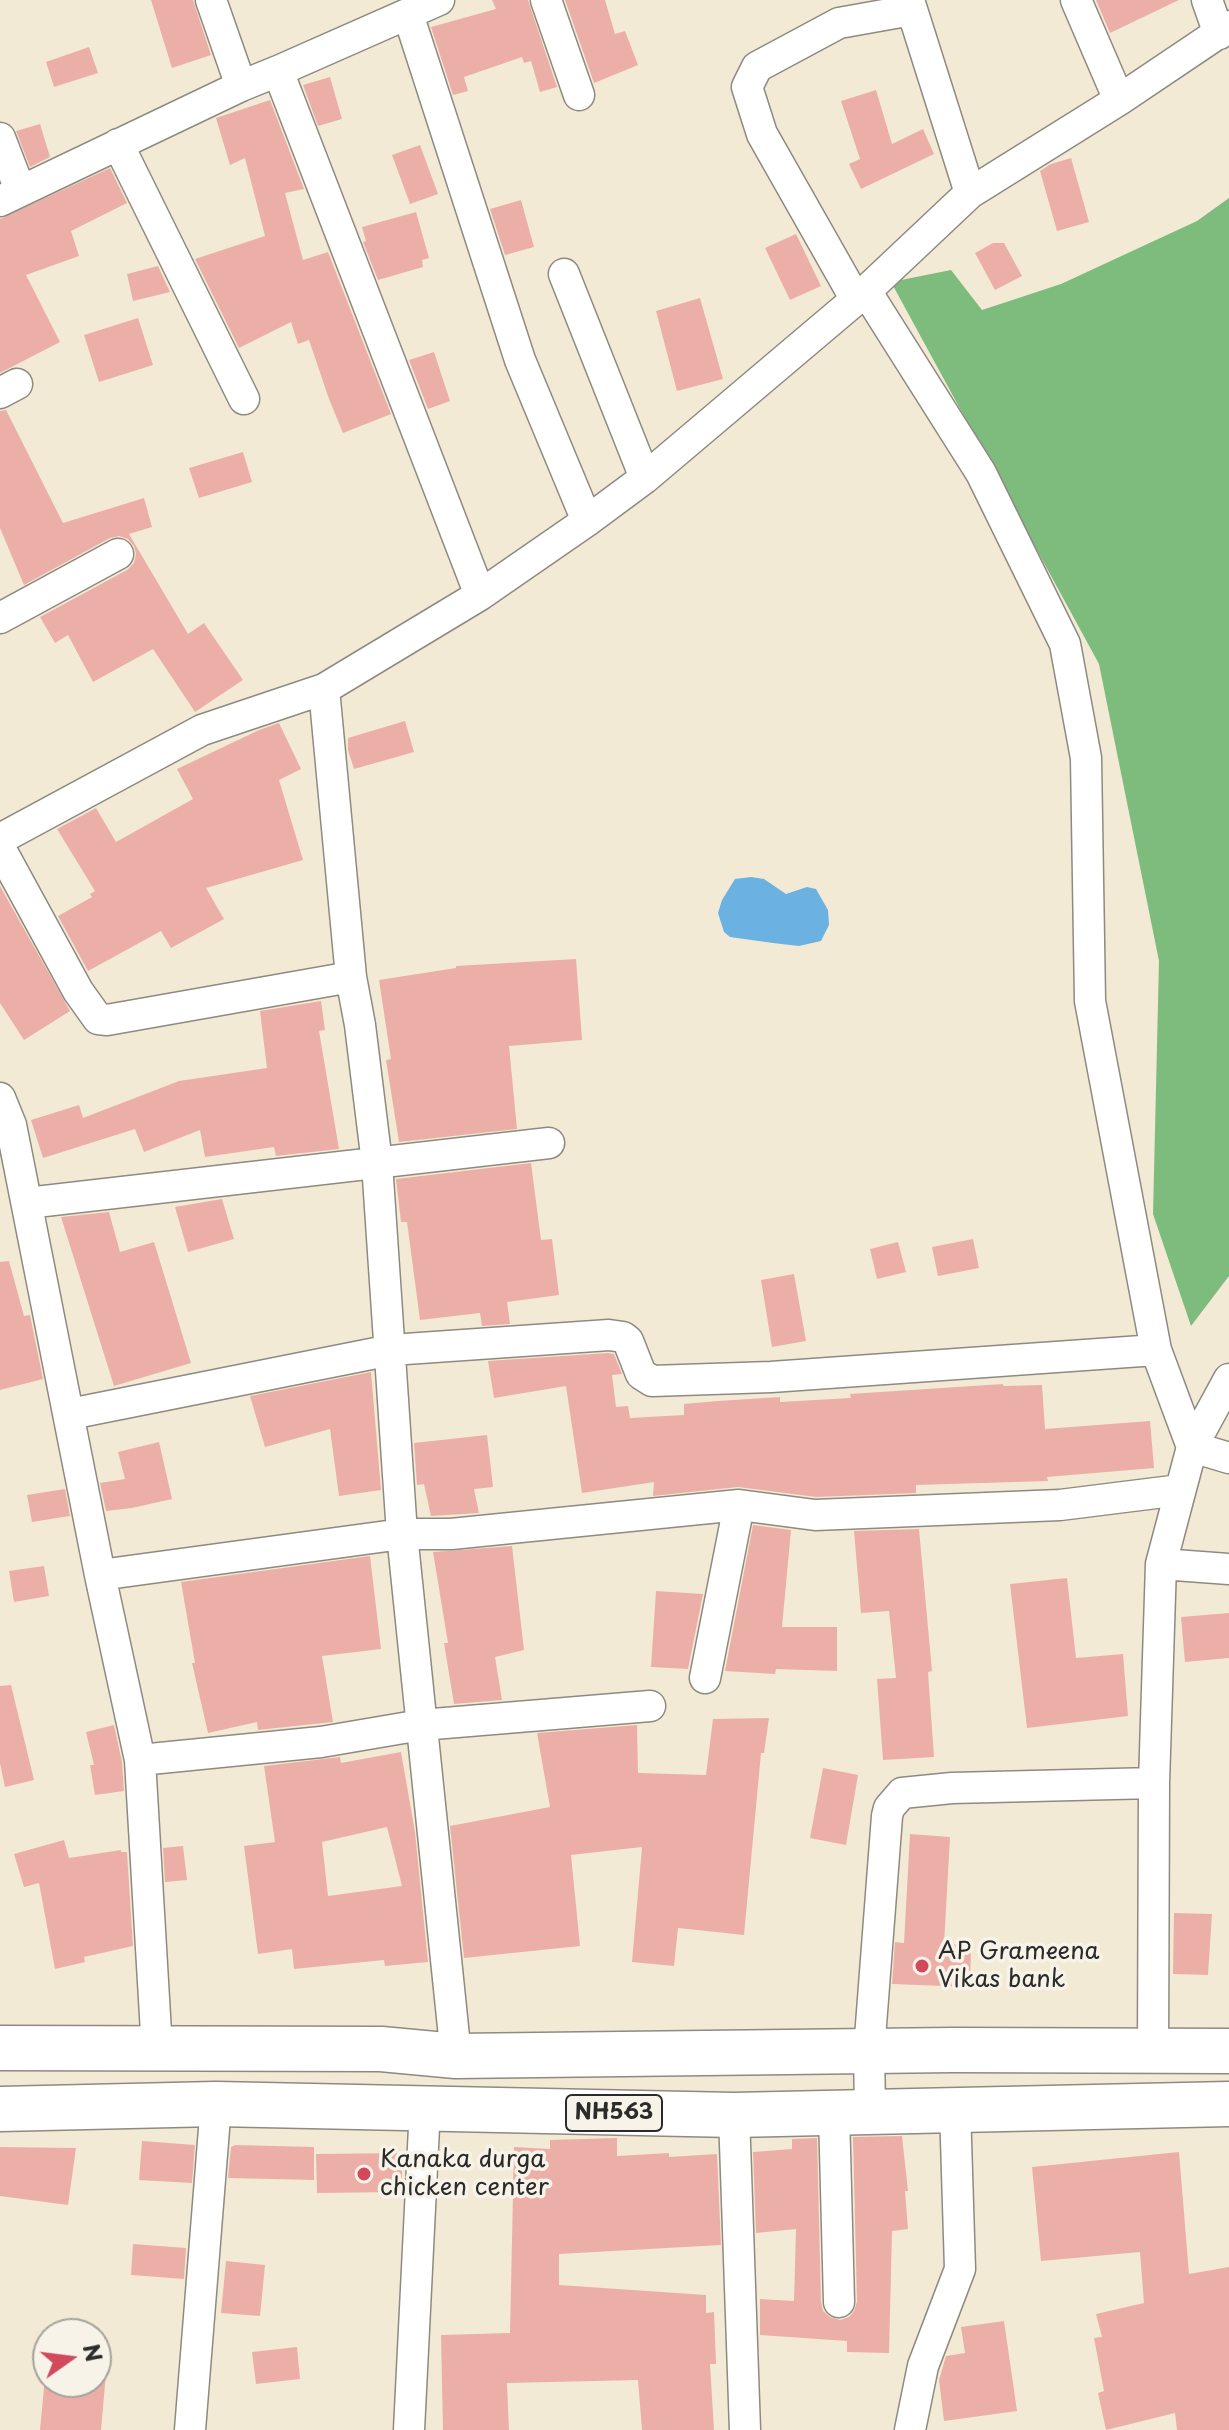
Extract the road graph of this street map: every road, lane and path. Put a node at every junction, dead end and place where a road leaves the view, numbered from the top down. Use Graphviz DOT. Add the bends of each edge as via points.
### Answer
graph roads {
  1 [pos="211,0"];
  2 [pos="439,0"];
  3 [pos="546,0"];
  4 [pos="1076,0"];
  5 [pos="1207,0"];
  6 [pos="911,5"];
  7 [pos="833,11"];
  8 [pos="408,14"];
  9 [pos="1224,30"];
  10 [pos="278,71"];
  11 [pos="241,86"];
  12 [pos="579,95"];
  13 [pos="1119,100"];
  14 [pos="0,138"];
  15 [pos="118,144"];
  16 [pos="970,193"];
  17 [pos="10,196"];
  18 [pos="564,274"];
  19 [pos="861,294"];
  20 [pos="244,399"];
  21 [pos="645,478"];
  22 [pos="587,521"];
  23 [pos="118,554"];
  24 [pos="480,595"];
  25 [pos="0,618"];
  26 [pos="324,689"];
  27 [pos="0,839"];
  28 [pos="0,848"];
  29 [pos="351,977"];
  30 [pos="0,1098"];
  31 [pos="549,1143"];
  32 [pos="377,1163"];
  33 [pos="27,1203"];
  34 [pos="391,1350"];
  35 [pos="1156,1350"];
  36 [pos="1229,1379"];
  37 [pos="70,1414"];
  38 [pos="1192,1447"];
  39 [pos="1229,1458"];
  40 [pos="1180,1490"];
  41 [pos="739,1505"];
  42 [pos="402,1534"];
  43 [pos="1161,1564"];
  44 [pos="1229,1569"];
  45 [pos="100,1575"];
  46 [pos="705,1678"];
  47 [pos="650,1706"];
  48 [pos="421,1725"];
  49 [pos="140,1760"];
  50 [pos="1154,1783"];
  51 [pos="0,2048"];
  52 [pos="157,2050"];
  53 [pos="869,2051"];
  54 [pos="1229,2051"];
  55 [pos="1153,2052"];
  56 [pos="456,2056"];
  57 [pos="216,2104"];
  58 [pos="1229,2104"];
  59 [pos="425,2107"];
  60 [pos="955,2108"];
  61 [pos="0,2109"];
  62 [pos="852,2112"];
  63 [pos="734,2115"];
  64 [pos="839,2302"];
  65 [pos="190,2430"];
  66 [pos="409,2430"];
  67 [pos="745,2430"];
  68 [pos="910,2430"];
  1 -- 11 [label="street"];
  2 -- 8 [label="street"];
  3 -- 12 [label="street"];
  4 -- 13 [label="street"];
  5 -- 9 [label="street"];
  6 -- 7 [label="street"];
  6 -- 16 [label="street"];
  7 -- 19 [label="street" via="757,67 747,87 762,134"];
  8 -- 10 [label="street"];
  8 -- 22 [label="street" via="520,360"];
  9 -- 13 [label="street"];
  10 -- 11 [label="street"];
  10 -- 24 [label="street"];
  11 -- 15 [label="street"];
  13 -- 16 [label="street"];
  14 -- 17 [label="street"];
  15 -- 17 [label="street"];
  15 -- 20 [label="street"];
  16 -- 19 [label="street"];
  18 -- 21 [label="street"];
  19 -- 21 [label="street"];
  19 -- 35 [label="street" via="981,473 1065,644 1086,758 1090,1001"];
  21 -- 22 [label="street"];
  22 -- 24 [label="street"];
  23 -- 25 [label="street"];
  24 -- 26 [label="street"];
  26 -- 27 [label="street" via="202,730"];
  26 -- 29 [label="street"];
  28 -- 29 [label="street" via="98,1019"];
  29 -- 32 [label="street"];
  30 -- 33 [label="street"];
  31 -- 32 [label="street"];
  32 -- 33 [label="street"];
  32 -- 34 [label="street"];
  33 -- 37 [label="street"];
  34 -- 35 [label="street" via="609,1335 628,1341 641,1374 652,1381"];
  34 -- 37 [label="street"];
  34 -- 42 [label="street"];
  35 -- 38 [label="street"];
  36 -- 38 [label="street"];
  37 -- 45 [label="street"];
  38 -- 39 [label="street"];
  38 -- 40 [label="street"];
  40 -- 41 [label="street" via="1060,1505 815,1515"];
  40 -- 43 [label="street"];
  41 -- 42 [label="street" via="451,1534"];
  41 -- 46 [label="street"];
  42 -- 45 [label="street"];
  42 -- 48 [label="street"];
  43 -- 44 [label="street"];
  43 -- 50 [label="street"];
  45 -- 49 [label="street"];
  47 -- 48 [label="street"];
  48 -- 49 [label="street" via="321,1742"];
  48 -- 56 [label="street"];
  49 -- 52 [label="street"];
  50 -- 53 [label="street" via="902,1793 887,1816"];
  50 -- 55 [label="street"];
  51 -- 52 [label="highway"];
  52 -- 56 [label="highway" via="381,2049"];
  53 -- 55 [label="highway"];
  53 -- 56 [label="highway"];
  53 -- 62 [label="street"];
  54 -- 55 [label="highway"];
  57 -- 59 [label="highway, NH563"];
  57 -- 61 [label="highway, NH563"];
  57 -- 65 [label="street"];
  58 -- 60 [label="highway, NH563"];
  59 -- 63 [label="highway, NH563"];
  59 -- 66 [label="street"];
  60 -- 62 [label="highway, NH563"];
  60 -- 68 [label="street" via="960,2269 923,2366"];
  62 -- 63 [label="highway, NH563"];
  62 -- 64 [label="street"];
  63 -- 67 [label="street"];
}
